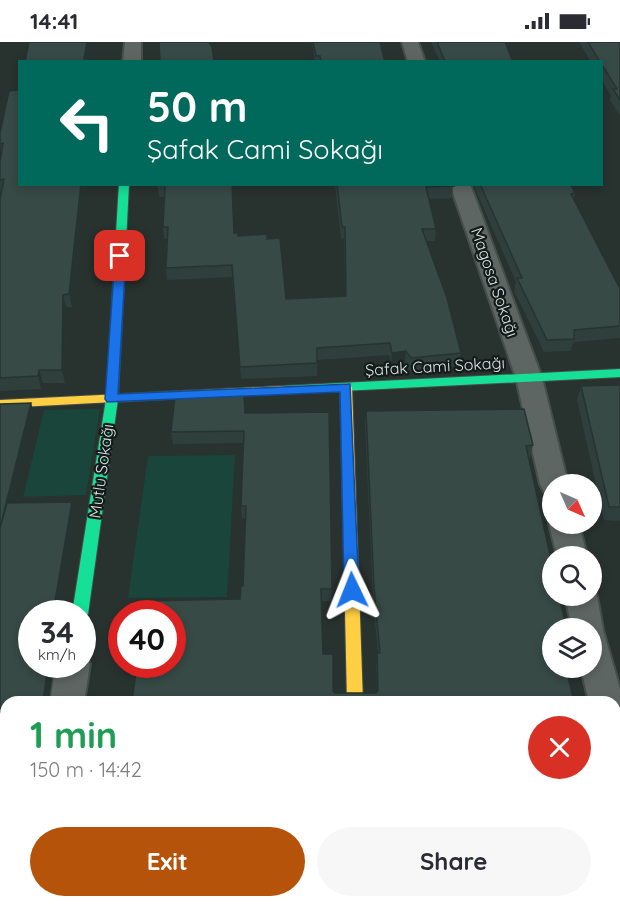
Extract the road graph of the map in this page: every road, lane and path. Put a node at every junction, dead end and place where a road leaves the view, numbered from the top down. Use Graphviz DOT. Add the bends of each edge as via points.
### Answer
graph roads {
  1 [pos="133,42"];
  2 [pos="410,42"];
  3 [pos="132,60"];
  4 [pos="416,60"];
  5 [pos="124,186"];
  6 [pos="461,186"];
  7 [pos="620,373"];
  8 [pos="529,378"];
  9 [pos="346,387"];
  10 [pos="112,399"];
  11 [pos="0,404"];
  12 [pos="552,474"];
  13 [pos="82,600"];
  14 [pos="71,678"];
  15 [pos="600,678"];
  16 [pos="69,696"];
  17 [pos="355,696"];
  18 [pos="605,696"];
  1 -- 3 [label="street"];
  2 -- 4 [label="street"];
  5 -- 10 [label="street, Mutlu Sokağı"];
  6 -- 8 [label="street, Magosa Sokağı"];
  7 -- 8 [label="street, Şafak Cami Sokağı"];
  8 -- 9 [label="street, Şafak Cami Sokağı"];
  8 -- 12 [label="street, Magosa Sokağı"];
  9 -- 10 [label="street, Şafak Cami Sokağı"];
  9 -- 17 [label="street"];
  10 -- 11 [label="street, Şafak Cami Sokağı"];
  10 -- 13 [label="street, Mutlu Sokağı"];
  14 -- 16 [label="street"];
  15 -- 18 [label="street"];
}
